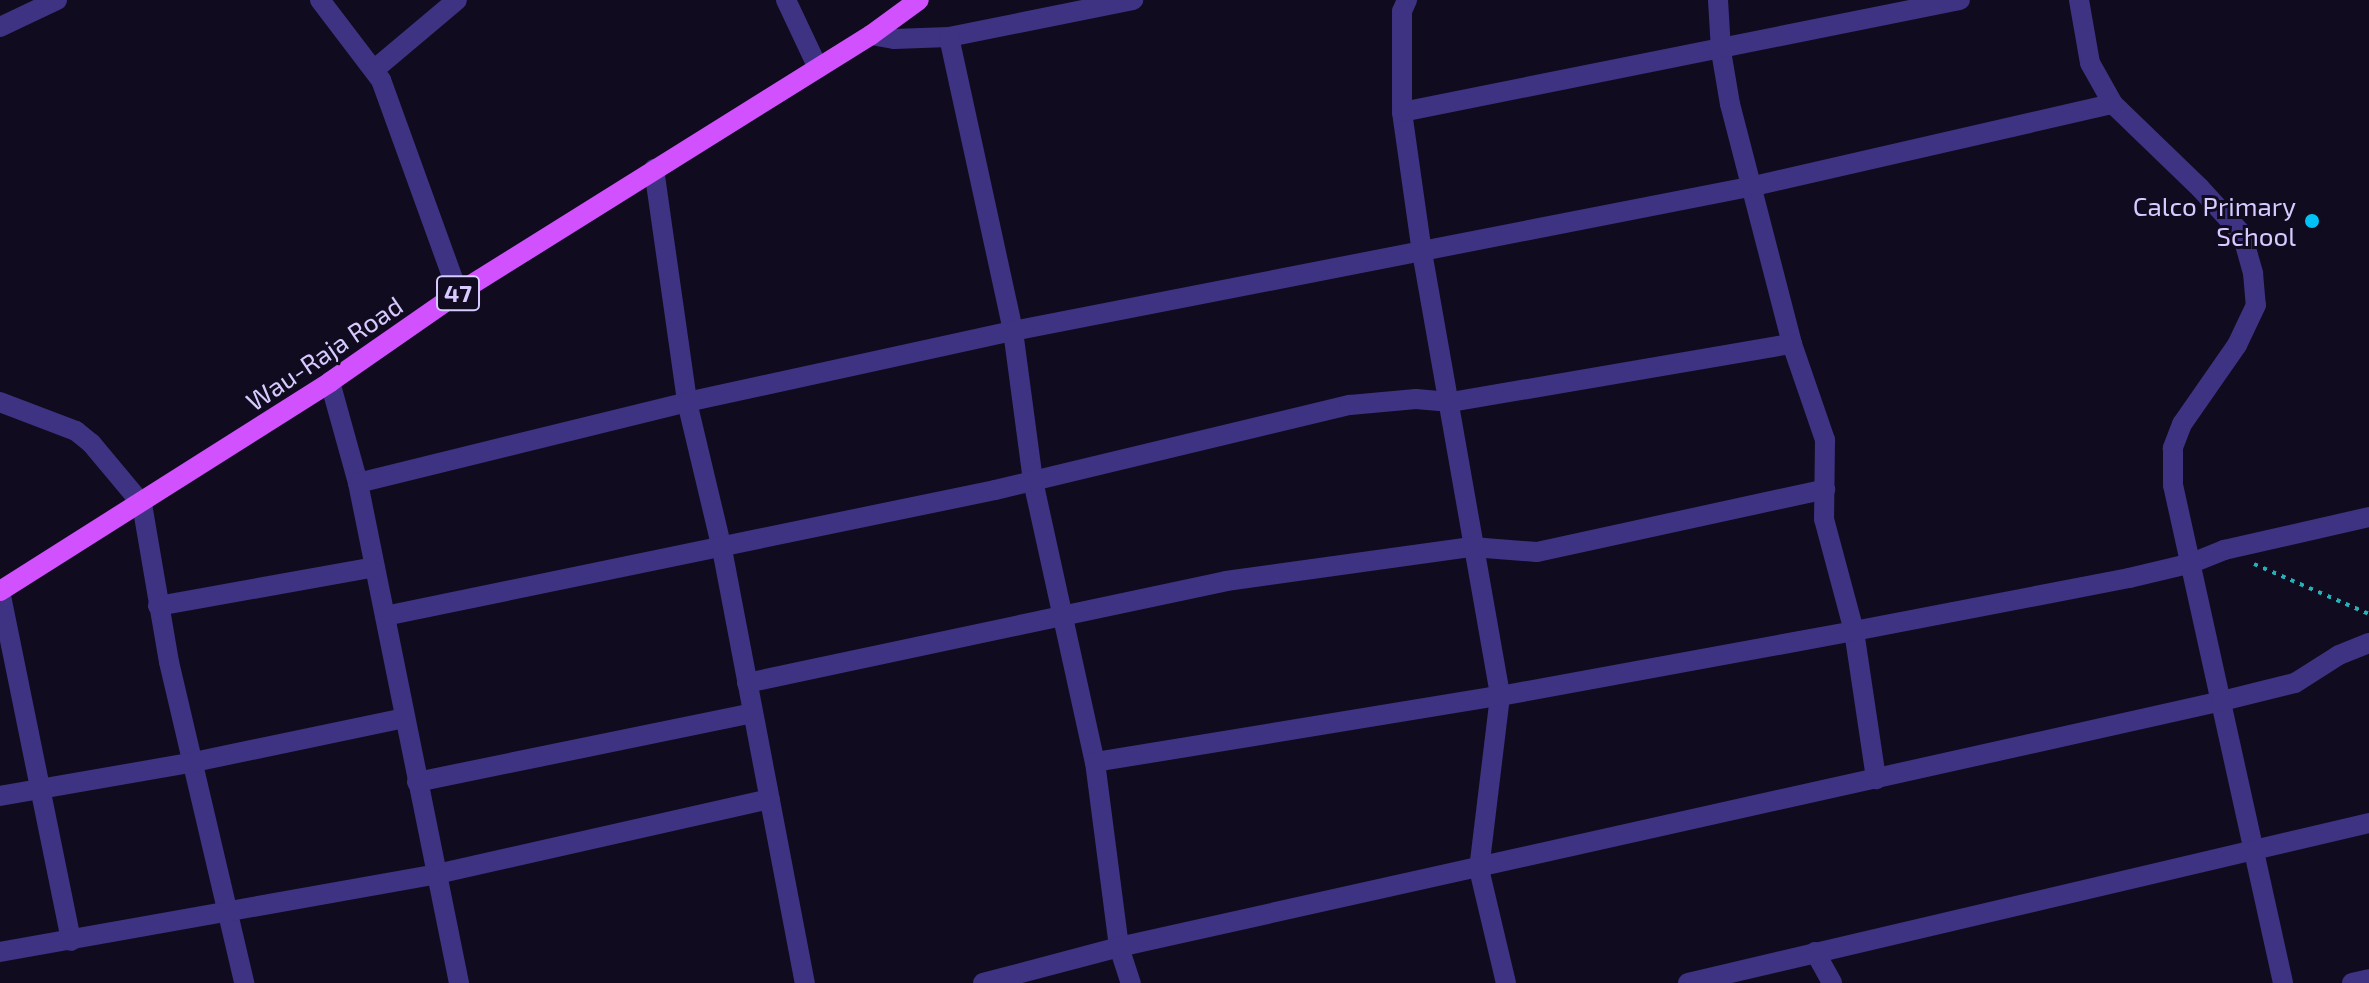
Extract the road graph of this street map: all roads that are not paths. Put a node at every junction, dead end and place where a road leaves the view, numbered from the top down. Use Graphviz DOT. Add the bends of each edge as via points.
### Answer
graph roads {
  1 [pos="57,0"];
  2 [pos="320,0"];
  3 [pos="457,0"];
  4 [pos="786,0"];
  5 [pos="919,0"];
  6 [pos="1133,0"];
  7 [pos="1718,0"];
  8 [pos="1960,0"];
  9 [pos="2079,0"];
  10 [pos="1400,4"];
  11 [pos="0,27"];
  12 [pos="871,35"];
  13 [pos="949,37"];
  14 [pos="1721,51"];
  15 [pos="818,68"];
  16 [pos="375,69"];
  17 [pos="2113,104"];
  18 [pos="1402,112"];
  19 [pos="654,169"];
  20 [pos="1754,186"];
  21 [pos="1422,252"];
  22 [pos="458,293"];
  23 [pos="1013,331"];
  24 [pos="1792,344"];
  25 [pos="330,382"];
  26 [pos="0,402"];
  27 [pos="687,402"];
  28 [pos="1451,402"];
  29 [pos="1033,481"];
  30 [pos="358,483"];
  31 [pos="1825,489"];
  32 [pos="142,504"];
  33 [pos="2369,517"];
  34 [pos="1472,547"];
  35 [pos="722,549"];
  36 [pos="2192,563"];
  37 [pos="375,567"];
  38 [pos="0,591"];
  39 [pos="158,606"];
  40 [pos="385,616"];
  41 [pos="1061,618"];
  42 [pos="1854,631"];
  43 [pos="2369,643"];
  44 [pos="747,683"];
  45 [pos="1500,696"];
  46 [pos="2222,701"];
  47 [pos="753,713"];
  48 [pos="404,718"];
  49 [pos="194,762"];
  50 [pos="1095,762"];
  51 [pos="1876,779"];
  52 [pos="417,782"];
  53 [pos="40,788"];
  54 [pos="0,796"];
  55 [pos="770,799"];
  56 [pos="2369,823"];
  57 [pos="2254,851"];
  58 [pos="1479,869"];
  59 [pos="437,874"];
  60 [pos="229,912"];
  61 [pos="71,941"];
  62 [pos="1119,947"];
  63 [pos="0,952"];
  64 [pos="1815,952"];
  65 [pos="2369,979"];
  66 [pos="244,983"];
  67 [pos="459,983"];
  68 [pos="805,983"];
  69 [pos="983,983"];
  70 [pos="1131,983"];
  71 [pos="1506,983"];
  72 [pos="1688,983"];
  73 [pos="1832,983"];
  74 [pos="2283,983"];
  75 [pos="2352,983"];
  1 -- 11 [label="street"];
  2 -- 16 [label="street"];
  3 -- 16 [label="street"];
  4 -- 15 [label="street"];
  5 -- 12 [label="main road, Wau-Raja Road / 47"];
  6 -- 13 [label="street"];
  7 -- 14 [label="street"];
  8 -- 14 [label="street"];
  9 -- 17 [label="street" via="2090,63"];
  10 -- 18 [label="street"];
  12 -- 13 [label="street"];
  12 -- 15 [label="main road, Wau-Raja Road / 47"];
  13 -- 23 [label="street"];
  14 -- 18 [label="street"];
  14 -- 20 [label="street"];
  15 -- 19 [label="main road, Wau-Raja Road / 47"];
  16 -- 22 [label="street"];
  17 -- 20 [label="street"];
  17 -- 36 [label="street" via="2242,234 2253,273 2256,305 2237,345 2182,424 2173,448 2173,485"];
  18 -- 21 [label="street"];
  19 -- 22 [label="main road, Wau-Raja Road / 47"];
  19 -- 27 [label="street"];
  20 -- 21 [label="street"];
  20 -- 24 [label="street"];
  21 -- 23 [label="street"];
  21 -- 28 [label="street"];
  22 -- 25 [label="main road, Wau-Raja Road / 47"];
  23 -- 27 [label="street"];
  23 -- 29 [label="street"];
  24 -- 28 [label="street"];
  24 -- 31 [label="street" via="1825,440"];
  25 -- 30 [label="street"];
  25 -- 32 [label="main road, Wau-Raja Road / 47"];
  26 -- 32 [label="street" via="76,431"];
  27 -- 30 [label="street"];
  27 -- 35 [label="street"];
  28 -- 29 [label="street" via="1416,399 1350,405"];
  28 -- 34 [label="street"];
  29 -- 35 [label="street"];
  29 -- 41 [label="street"];
  30 -- 37 [label="street"];
  31 -- 34 [label="street" via="1537,552"];
  31 -- 42 [label="street" via="1824,519"];
  32 -- 38 [label="main road, Wau-Raja Road / 47"];
  32 -- 39 [label="street"];
  33 -- 36 [label="street" via="2224,550"];
  34 -- 41 [label="street" via="1226,581"];
  34 -- 45 [label="street"];
  35 -- 40 [label="street"];
  35 -- 44 [label="street"];
  36 -- 42 [label="street"];
  36 -- 46 [label="street"];
  37 -- 39 [label="street"];
  37 -- 40 [label="street"];
  38 -- 53 [label="street"];
  39 -- 49 [label="street"];
  40 -- 48 [label="street"];
  41 -- 44 [label="street"];
  41 -- 50 [label="street"];
  42 -- 45 [label="street"];
  42 -- 51 [label="street"];
  43 -- 46 [label="street" via="2295,683"];
  44 -- 47 [label="street"];
  45 -- 50 [label="street"];
  45 -- 58 [label="street"];
  46 -- 51 [label="street"];
  46 -- 57 [label="street"];
  47 -- 52 [label="street"];
  47 -- 55 [label="street"];
  48 -- 49 [label="street"];
  48 -- 52 [label="street"];
  49 -- 53 [label="street"];
  49 -- 60 [label="street"];
  50 -- 62 [label="street"];
  51 -- 58 [label="street"];
  52 -- 59 [label="street"];
  53 -- 54 [label="street"];
  53 -- 61 [label="street"];
  55 -- 59 [label="street"];
  55 -- 68 [label="street"];
  56 -- 57 [label="street"];
  57 -- 64 [label="street"];
  57 -- 74 [label="street"];
  58 -- 62 [label="street"];
  58 -- 71 [label="street"];
  59 -- 60 [label="street"];
  59 -- 67 [label="street"];
  60 -- 61 [label="street"];
  60 -- 66 [label="street"];
  61 -- 63 [label="street"];
  62 -- 69 [label="street"];
  62 -- 70 [label="street"];
  64 -- 72 [label="street"];
  64 -- 73 [label="street"];
  65 -- 75 [label="street"];
}
